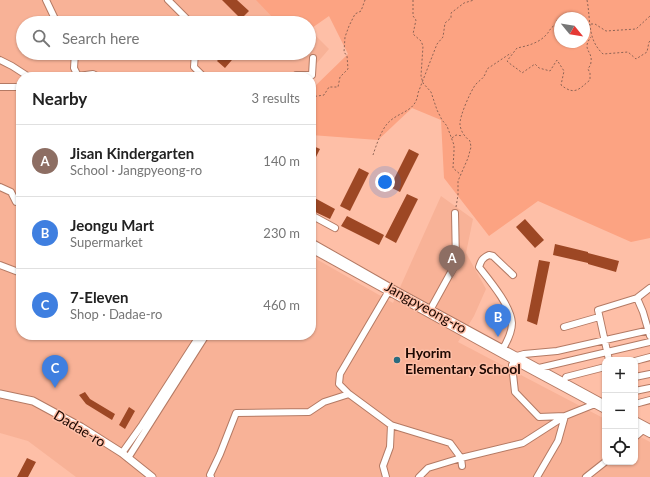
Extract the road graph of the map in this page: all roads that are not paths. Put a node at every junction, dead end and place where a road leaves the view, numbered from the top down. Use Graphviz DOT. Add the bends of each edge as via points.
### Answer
graph roads {
  1 [pos="46,0"];
  2 [pos="168,0"];
  3 [pos="54,16"];
  4 [pos="184,16"];
  5 [pos="0,60"];
  6 [pos="75,60"];
  7 [pos="194,60"];
  8 [pos="313,60"];
  9 [pos="22,72"];
  10 [pos="76,72"];
  11 [pos="199,72"];
  12 [pos="312,72"];
  13 [pos="0,87"];
  14 [pos="16,87"];
  15 [pos="0,187"];
  16 [pos="16,202"];
  17 [pos="454,213"];
  18 [pos="316,218"];
  19 [pos="335,228"];
  20 [pos="316,245"];
  21 [pos="316,251"];
  22 [pos="0,265"];
  23 [pos="16,271"];
  24 [pos="513,275"];
  25 [pos="650,288"];
  26 [pos="389,289"];
  27 [pos="636,298"];
  28 [pos="429,311"];
  29 [pos="599,317"];
  30 [pos="564,327"];
  31 [pos="649,332"];
  32 [pos="197,340"];
  33 [pos="203,340"];
  34 [pos="604,340"];
  35 [pos="650,342"];
  36 [pos="502,351"];
  37 [pos="607,352"];
  38 [pos="608,357"];
  39 [pos="650,357"];
  40 [pos="515,359"];
  41 [pos="638,360"];
  42 [pos="539,368"];
  43 [pos="602,368"];
  44 [pos="650,374"];
  45 [pos="638,376"];
  46 [pos="564,382"];
  47 [pos="650,388"];
  48 [pos="638,390"];
  49 [pos="0,394"];
  50 [pos="349,394"];
  51 [pos="650,400"];
  52 [pos="602,402"];
  53 [pos="638,403"];
  54 [pos="594,404"];
  55 [pos="602,408"];
  56 [pos="565,416"];
  57 [pos="391,425"];
  58 [pos="646,428"];
  59 [pos="650,434"];
  60 [pos="638,435"];
  61 [pos="125,456"];
  62 [pos="461,458"];
  63 [pos="602,464"];
  64 [pos="462,466"];
  65 [pos="152,477"];
  66 [pos="212,477"];
  67 [pos="386,477"];
  68 [pos="419,477"];
  69 [pos="537,477"];
  70 [pos="586,477"];
  1 -- 3 [label="street"];
  2 -- 4 [label="street"];
  5 -- 9 [label="street"];
  6 -- 10 [label="street"];
  7 -- 11 [label="street" via="194,67"];
  8 -- 12 [label="street"];
  13 -- 14 [label="street"];
  15 -- 16 [label="street" via="11,192"];
  17 -- 28 [label="street" via="456,263"];
  18 -- 19 [label="street"];
  20 -- 26 [label="street, Jangpyeong-ro"];
  21 -- 26 [label="street, Jangpyeong-ro"];
  22 -- 23 [label="street"];
  24 -- 36 [label="street" via="493,256 483,257 479,267 505,303 512,322"];
  25 -- 27 [label="street"];
  26 -- 28 [label="street, Jangpyeong-ro"];
  26 -- 50 [label="street" via="340,374 339,384"];
  27 -- 29 [label="street" via="598,310"];
  27 -- 31 [label="street"];
  28 -- 36 [label="street, Jangpyeong-ro"];
  29 -- 30 [label="street"];
  29 -- 34 [label="street"];
  31 -- 34 [label="street"];
  32 -- 61 [label="street"];
  33 -- 61 [label="street"];
  34 -- 37 [label="street"];
  34 -- 40 [label="street" via="557,351 524,354"];
  35 -- 37 [label="street"];
  36 -- 40 [label="street, Jangpyeong-ro"];
  37 -- 38 [label="street"];
  37 -- 42 [label="street"];
  39 -- 41 [label="street"];
  40 -- 42 [label="street, Jangpyeong-ro"];
  40 -- 54 [label="street, Jangpyeong-ro"];
  40 -- 56 [label="street" via="512,365 515,392 539,417"];
  42 -- 46 [label="street, Jangpyeong-ro"];
  43 -- 46 [label="street" via="566,377"];
  44 -- 45 [label="street"];
  46 -- 52 [label="street, Jangpyeong-ro"];
  47 -- 48 [label="street"];
  49 -- 61 [label="main road, Dadae-ro" via="33,401 81,427"];
  50 -- 57 [label="street"];
  50 -- 66 [label="street" via="324,402 309,412 236,413 210,475"];
  51 -- 53 [label="street"];
  54 -- 55 [label="street, Jangpyeong-ro"];
  54 -- 56 [label="street"];
  56 -- 62 [label="street" via="523,442"];
  56 -- 69 [label="street" via="558,441"];
  57 -- 62 [label="street" via="450,443"];
  57 -- 67 [label="street" via="390,447 383,466"];
  58 -- 59 [label="street"];
  58 -- 60 [label="street"];
  61 -- 65 [label="main road, Dadae-ro"];
  62 -- 64 [label="street"];
  62 -- 68 [label="street" via="428,468"];
  63 -- 70 [label="street"];
}
